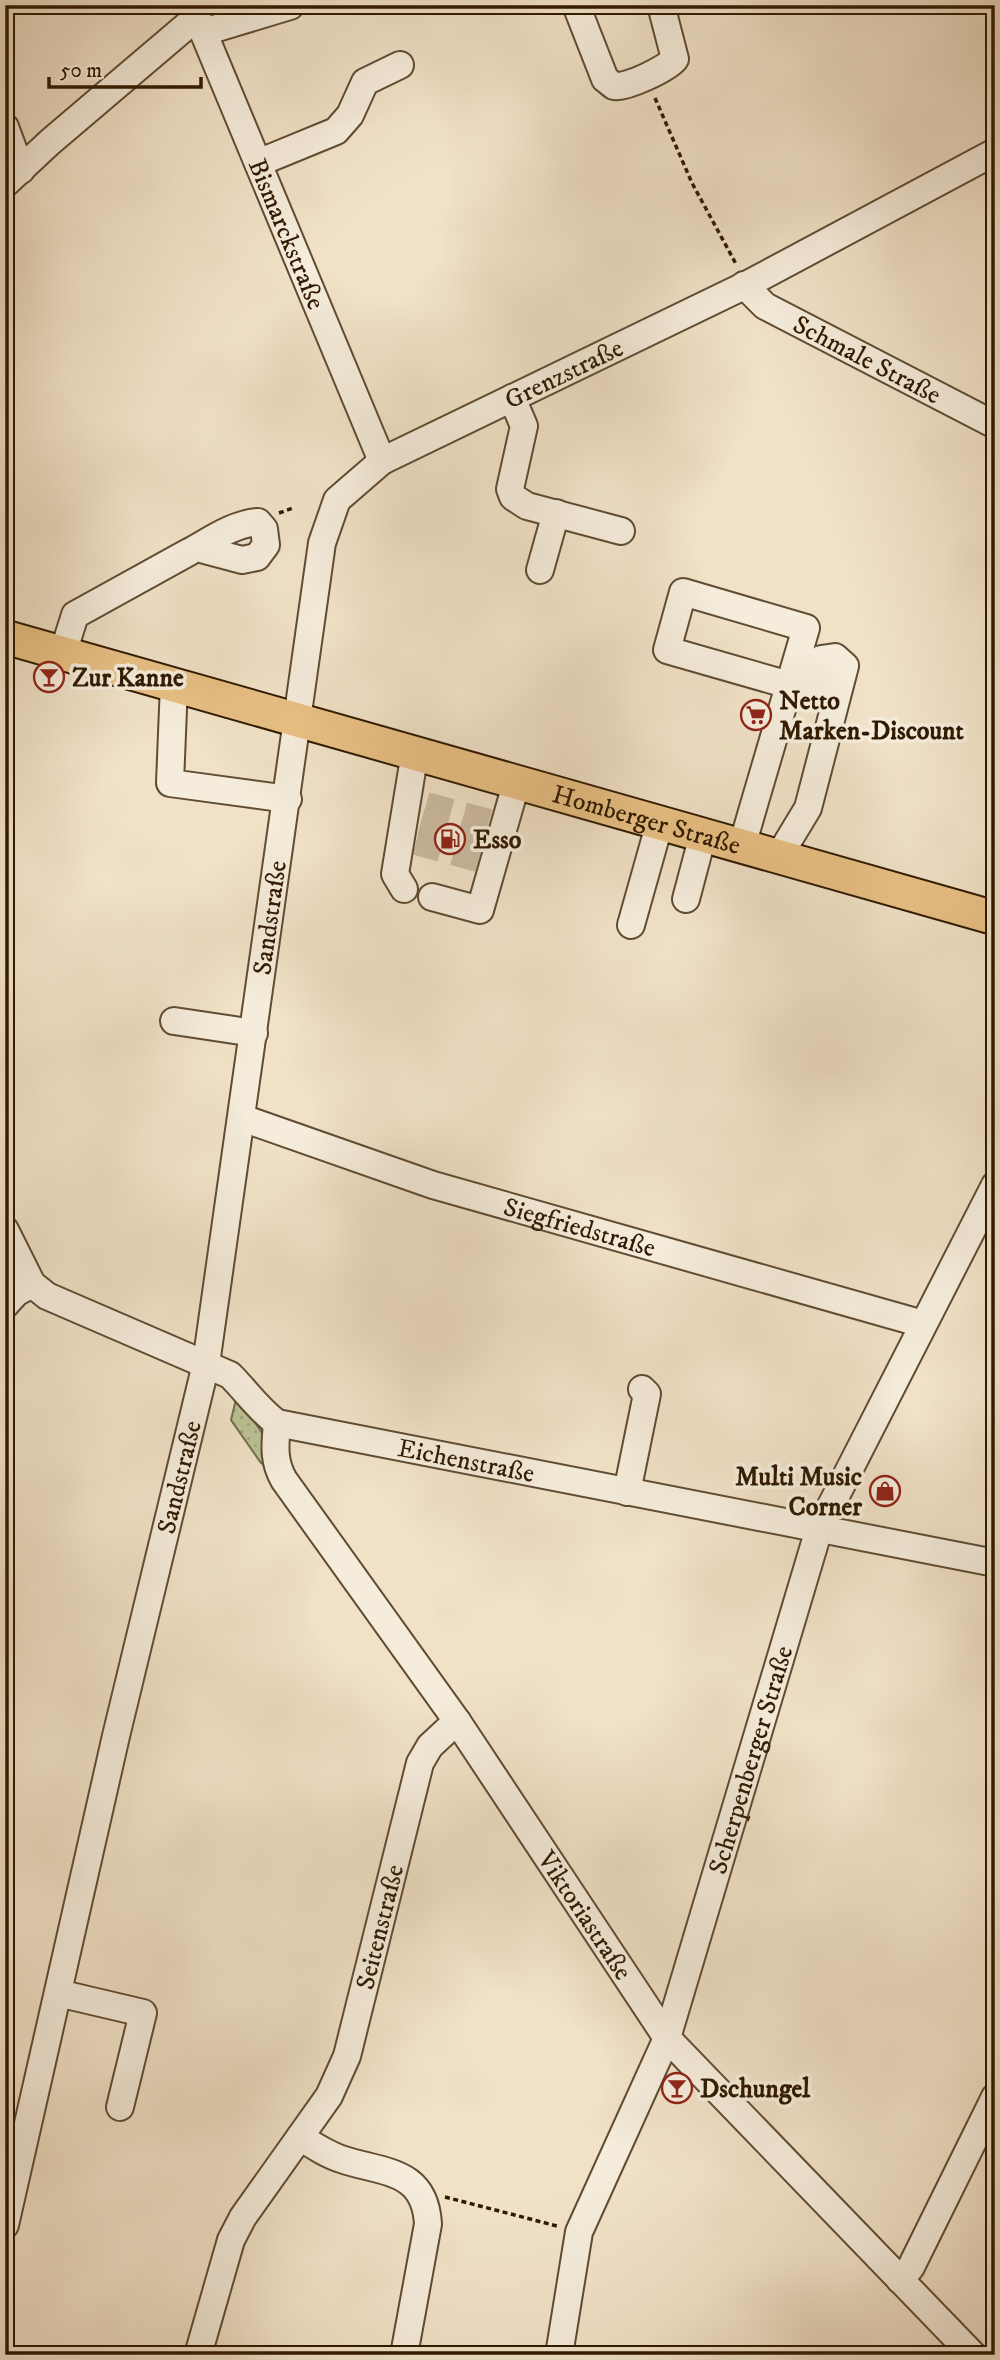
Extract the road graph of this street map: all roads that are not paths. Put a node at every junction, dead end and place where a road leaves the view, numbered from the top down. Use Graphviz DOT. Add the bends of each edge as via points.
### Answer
graph roads {
  1 [pos="576,5"];
  2 [pos="661,5"];
  3 [pos="290,6"];
  4 [pos="199,18"];
  5 [pos="400,65"];
  6 [pos="5,127"];
  7 [pos="995,152"];
  8 [pos="258,163"];
  9 [pos="13,177"];
  10 [pos="746,285"];
  11 [pos="512,398"];
  12 [pos="995,425"];
  13 [pos="382,461"];
  14 [pos="556,513"];
  15 [pos="621,531"];
  16 [pos="197,548"];
  17 [pos="540,570"];
  18 [pos="5,637"];
  19 [pos="63,653"];
  20 [pos="174,684"];
  21 [pos="789,685"];
  22 [pos="836,697"];
  23 [pos="298,719"];
  24 [pos="415,752"];
  25 [pos="517,781"];
  26 [pos="288,799"];
  27 [pos="660,822"];
  28 [pos="704,835"];
  29 [pos="742,846"];
  30 [pos="779,856"];
  31 [pos="404,889"];
  32 [pos="432,897"];
  33 [pos="686,898"];
  34 [pos="995,918"];
  35 [pos="631,925"];
  36 [pos="174,1021"];
  37 [pos="254,1033"];
  38 [pos="242,1118"];
  39 [pos="995,1185"];
  40 [pos="5,1230"];
  41 [pos="33,1284"];
  42 [pos="5,1305"];
  43 [pos="923,1324"];
  44 [pos="206,1364"];
  45 [pos="642,1390"];
  46 [pos="277,1423"];
  47 [pos="626,1492"];
  48 [pos="819,1529"];
  49 [pos="995,1563"];
  50 [pos="457,1721"];
  51 [pos="58,1993"];
  52 [pos="667,2038"];
  53 [pos="995,2097"];
  54 [pos="120,2107"];
  55 [pos="300,2137"];
  56 [pos="5,2225"];
  57 [pos="900,2280"];
  58 [pos="198,2355"];
  59 [pos="404,2355"];
  60 [pos="559,2355"];
  61 [pos="973,2355"];
  1 -- 2 [label="street" via="605,79 613,86 668,68 675,60"];
  3 -- 4 [label="street"];
  4 -- 8 [label="street, Bismarckstraße"];
  4 -- 9 [label="street"];
  5 -- 8 [label="street" via="365,82 350,115 336,131"];
  6 -- 9 [label="street"];
  7 -- 10 [label="street, Grenzstraße"];
  8 -- 13 [label="street, Bismarckstraße"];
  10 -- 11 [label="street, Grenzstraße"];
  10 -- 12 [label="street, Schmale Straße" via="765,306"];
  11 -- 13 [label="street, Grenzstraße"];
  11 -- 14 [label="street" via="524,426 510,489 513,497 527,506"];
  13 -- 23 [label="street, Grenzstraße" via="337,500 322,543"];
  14 -- 15 [label="street"];
  14 -- 17 [label="street"];
  16 -- 19 [label="street" via="75,615"];
  18 -- 19 [label="main road, Homberger Straße"];
  19 -- 20 [label="main road, Homberger Straße"];
  20 -- 23 [label="main road, Homberger Straße"];
  20 -- 26 [label="street" via="170,783"];
  21 -- 21 [label="street" via="806,628 683,592 667,650"];
  21 -- 29 [label="street"];
  22 -- 30 [label="street" via="808,808"];
  23 -- 24 [label="main road, Homberger Straße"];
  23 -- 26 [label="street, Sandstraße"];
  24 -- 25 [label="main road, Homberger Straße"];
  24 -- 31 [label="street" via="413,821 395,874"];
  25 -- 27 [label="main road, Homberger Straße"];
  25 -- 32 [label="street" via="493,842 480,910"];
  26 -- 37 [label="street, Sandstraße"];
  27 -- 28 [label="main road, Homberger Straße"];
  27 -- 35 [label="street"];
  28 -- 29 [label="main road, Homberger Straße"];
  28 -- 33 [label="street"];
  29 -- 30 [label="main road, Homberger Straße"];
  30 -- 34 [label="main road, Homberger Straße"];
  36 -- 37 [label="street"];
  37 -- 38 [label="street, Sandstraße"];
  38 -- 43 [label="street, Siegfriedstraße" via="433,1185"];
  38 -- 44 [label="street, Sandstraße"];
  39 -- 43 [label="street, Scherpenberger Straße"];
  40 -- 41 [label="street"];
  41 -- 42 [label="street"];
  41 -- 44 [label="street" via="47,1296"];
  43 -- 48 [label="street, Scherpenberger Straße"];
  44 -- 46 [label="street" via="230,1375 258,1409"];
  44 -- 51 [label="street, Sandstraße"];
  45 -- 47 [label="street" via="647,1394"];
  46 -- 47 [label="street, Eichenstraße"];
  46 -- 50 [label="street, Viktoriastraße" via="274,1451 284,1480"];
  47 -- 48 [label="street, Eichenstraße"];
  48 -- 49 [label="street, Eichenstraße"];
  48 -- 52 [label="street, Scherpenberger Straße"];
  50 -- 52 [label="street, Viktoriastraße"];
  50 -- 55 [label="street, Seitenstraße" via="430,1746 420,1763 347,2056 329,2096"];
  51 -- 54 [label="street" via="143,2013"];
  51 -- 56 [label="street, Sandstraße"];
  52 -- 57 [label="street, Viktoriastraße"];
  52 -- 60 [label="street, Scherpenberger Straße" via="579,2232"];
  53 -- 57 [label="street" via="911,2267"];
  55 -- 58 [label="street, Seitenstraße" via="231,2240"];
  55 -- 59 [label="street" via="341,2160 394,2173 419,2190 428,2224"];
  57 -- 61 [label="street, Viktoriastraße"];
}
